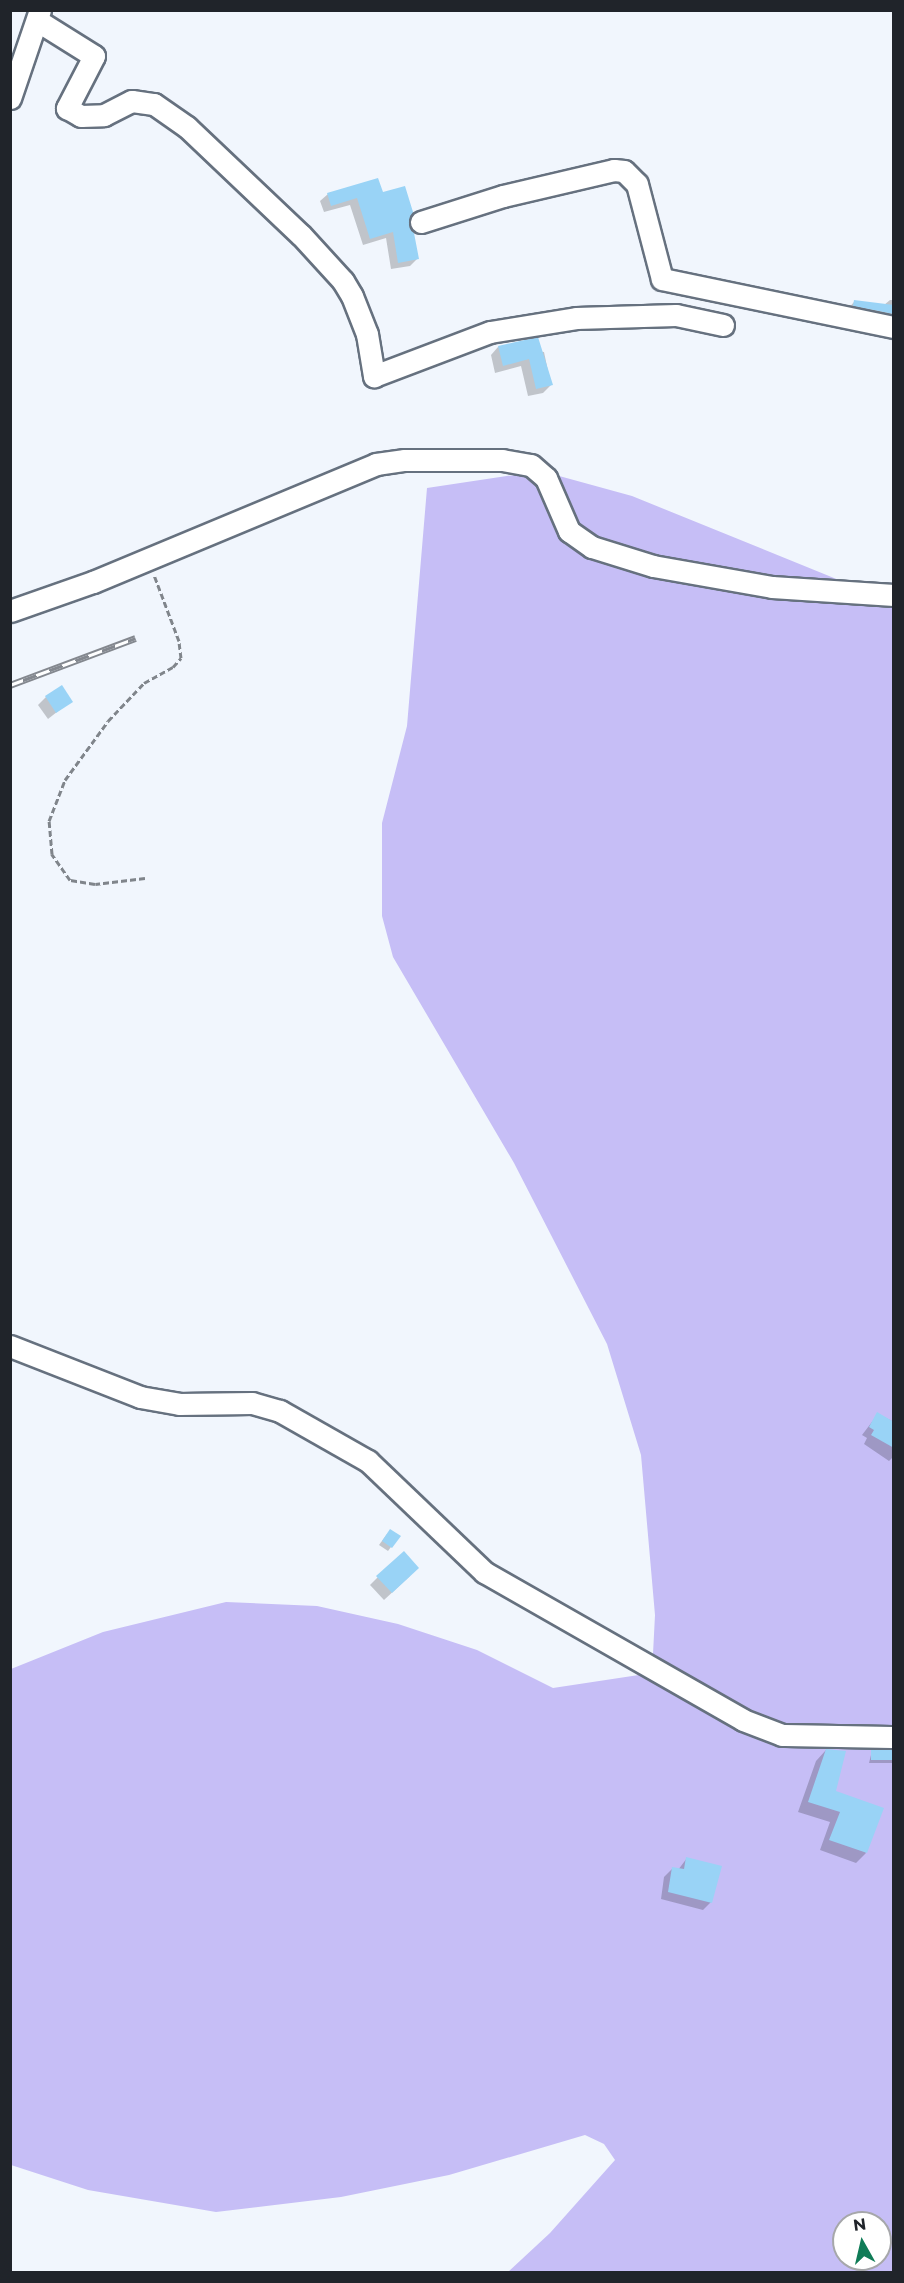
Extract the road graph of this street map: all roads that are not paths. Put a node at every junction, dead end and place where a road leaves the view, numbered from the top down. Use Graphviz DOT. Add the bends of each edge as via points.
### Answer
graph roads {
  1 [pos="39,16"];
  2 [pos="10,98"];
  3 [pos="421,222"];
  4 [pos="723,325"];
  5 [pos="894,327"];
  6 [pos="894,595"];
  7 [pos="10,611"];
  8 [pos="10,1346"];
  9 [pos="894,1737"];
  1 -- 2 [label="street"];
  1 -- 4 [label="street" via="94,56 67,108 81,116 104,115 132,101 154,104 187,127 344,281 367,334 374,376 490,332 576,318 676,315"];
  3 -- 5 [label="street" via="503,196 614,170 624,171 637,184 662,279"];
  6 -- 7 [label="street" via="772,587 689,574 592,546 569,531 546,478 531,465 502,460 387,461"];
  8 -- 9 [label="street" via="140,1397 179,1404 252,1403 280,1411 368,1461 484,1572 742,1720 782,1735"];
}
